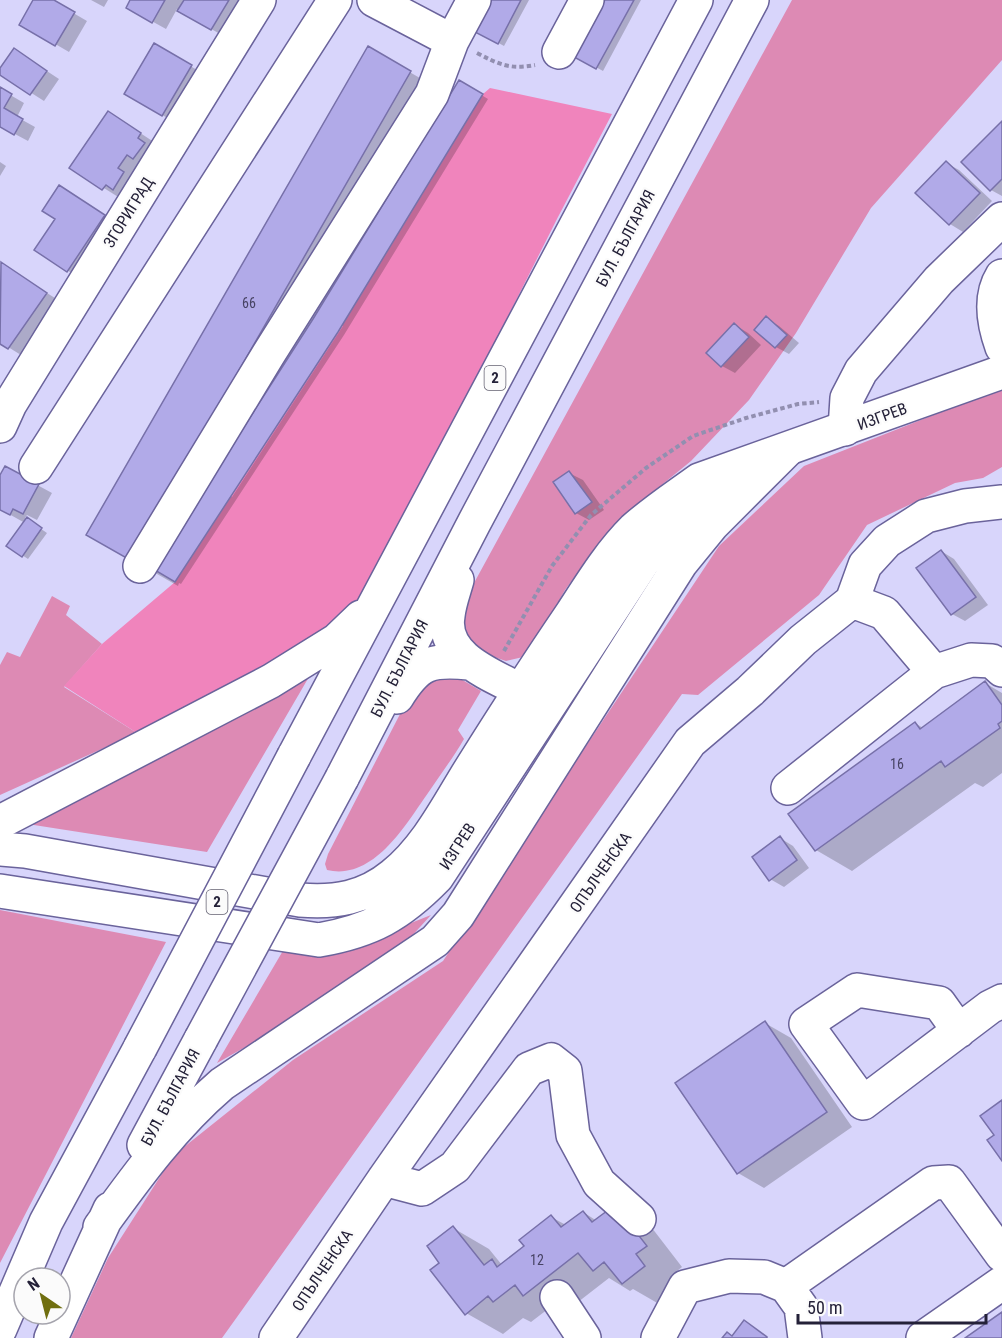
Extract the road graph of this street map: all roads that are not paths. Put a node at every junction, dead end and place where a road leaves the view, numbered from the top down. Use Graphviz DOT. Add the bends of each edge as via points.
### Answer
graph roads {
  1 [pos="259,0"];
  2 [pos="335,0"];
  3 [pos="374,0"];
  4 [pos="474,0"];
  5 [pos="587,0"];
  6 [pos="696,0"];
  7 [pos="752,0"];
  8 [pos="453,41"];
  9 [pos="559,52"];
  10 [pos="1002,219"];
  11 [pos="1002,276"];
  12 [pos="1002,347"];
  13 [pos="1002,372"];
  14 [pos="3,409"];
  15 [pos="846,413"];
  16 [pos="774,454"];
  17 [pos="36,467"];
  18 [pos="1002,502"];
  19 [pos="474,523"];
  20 [pos="140,566"];
  21 [pos="852,601"];
  22 [pos="376,604"];
  23 [pos="1002,670"];
  24 [pos="934,672"];
  25 [pos="495,676"];
  26 [pos="342,778"];
  27 [pos="788,788"];
  28 [pos="0,822"];
  29 [pos="0,849"];
  30 [pos="0,891"];
  31 [pos="1002,1001"];
  32 [pos="959,1031"];
  33 [pos="384,1179"];
  34 [pos="639,1219"];
  35 [pos="100,1227"];
  36 [pos="1002,1255"];
  37 [pos="1002,1283"];
  38 [pos="786,1286"];
  39 [pos="557,1297"];
  40 [pos="0,1329"];
  41 [pos="51,1338"];
  42 [pos="276,1338"];
  43 [pos="584,1338"];
  44 [pos="658,1338"];
  45 [pos="806,1338"];
  46 [pos="923,1338"];
  1 -- 14 [label="main road, ЗГОРИГРАД"];
  2 -- 17 [label="main road"];
  3 -- 8 [label="main road"];
  4 -- 8 [label="main road"];
  5 -- 9 [label="main road"];
  6 -- 22 [label="main road, 2"];
  7 -- 19 [label="main road, БУЛ. БЪЛГАРИЯ"];
  8 -- 20 [label="main road" via="432,94"];
  10 -- 15 [label="main road" via="939,280 861,370"];
  11 -- 12 [label="main road" via="994,314"];
  13 -- 15 [label="main road, ИЗГРЕВ"];
  15 -- 16 [label="main road, ИЗГРЕВ"];
  16 -- 25 [label="main road, ИЗГРЕВ" via="699,480 665,503 634,530"];
  16 -- 30 [label="main road, ИЗГРЕВ" via="674,530 643,562 437,877 416,899 370,927 319,940"];
  16 -- 35 [label="main road" via="681,563 458,915 435,941 201,1102 169,1135"];
  18 -- 21 [label="main road" via="926,516 887,541 865,565"];
  19 -- 25 [label="main road" via="447,627 452,641"];
  19 -- 26 [label="main road, БУЛ. БЪЛГАРИЯ"];
  21 -- 24 [label="main road" via="884,613"];
  21 -- 33 [label="main road, ОПЪЛЧЕНСКА" via="690,742"];
  22 -- 28 [label="main road" via="337,639 271,681"];
  22 -- 40 [label="main road, 2, bridge" via="46,1222"];
  23 -- 24 [label="main road" via="992,661 971,660"];
  24 -- 27 [label="main road"];
  25 -- 26 [label="main road" via="445,660 431,663 409,678"];
  25 -- 29 [label="main road, ИЗГРЕВ" via="431,832 409,861 374,888 352,898 300,900"];
  26 -- 35 [label="main road, БУЛ. БЪЛГАРИЯ, bridge"];
  31 -- 32 [label="main road"];
  33 -- 34 [label="main road" via="422,1189 455,1167 529,1069 551,1060 565,1071 573,1135 599,1183"];
  33 -- 42 [label="main road, ОПЪЛЧЕНСКА"];
  35 -- 41 [label="main road, БУЛ. БЪЛГАРИЯ"];
  36 -- 38 [label="main road" via="949,1182 933,1183"];
  37 -- 46 [label="main road"];
  38 -- 44 [label="main road" via="764,1277 729,1276 685,1287"];
  38 -- 45 [label="main road" via="801,1307"];
  39 -- 43 [label="main road"];
}
